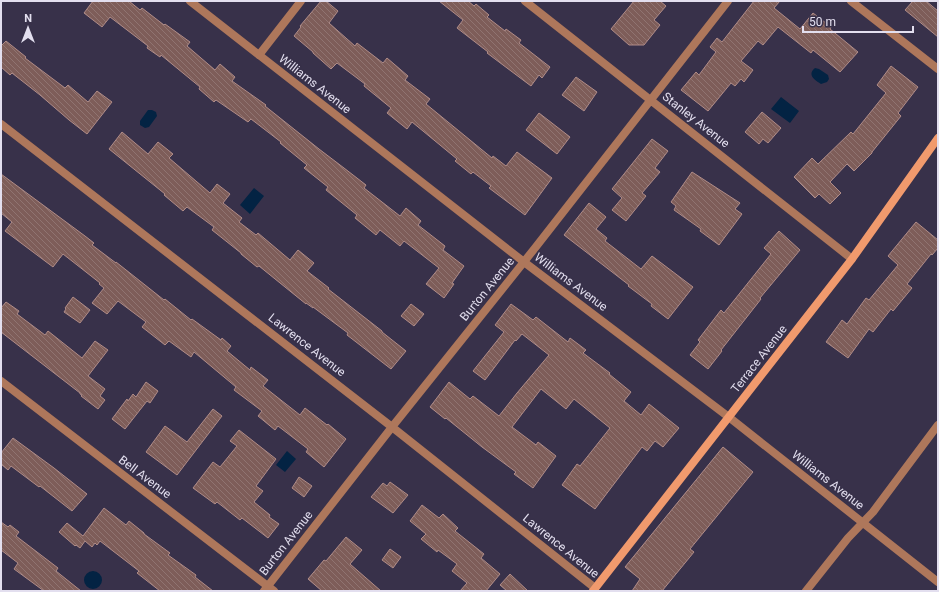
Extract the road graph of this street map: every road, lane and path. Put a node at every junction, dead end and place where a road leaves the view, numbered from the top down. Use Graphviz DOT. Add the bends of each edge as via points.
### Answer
graph roads {
  1 [pos="190,1"];
  2 [pos="301,1"];
  3 [pos="525,1"];
  4 [pos="728,1"];
  5 [pos="851,1"];
  6 [pos="259,55"];
  7 [pos="938,69"];
  8 [pos="651,100"];
  9 [pos="1,124"];
  10 [pos="938,138"];
  11 [pos="852,259"];
  12 [pos="524,262"];
  13 [pos="1,381"];
  14 [pos="730,418"];
  15 [pos="938,425"];
  16 [pos="392,426"];
  17 [pos="862,522"];
  18 [pos="938,582"];
  19 [pos="269,589"];
  20 [pos="594,590"];
  21 [pos="806,591"];
  1 -- 6 [label="street, Williams Avenue"];
  2 -- 6 [label="street"];
  3 -- 8 [label="street, Stanley Avenue"];
  4 -- 8 [label="street, Burton Avenue"];
  5 -- 7 [label="street"];
  6 -- 12 [label="street, Williams Avenue"];
  8 -- 11 [label="street, Stanley Avenue"];
  8 -- 12 [label="street, Burton Avenue"];
  9 -- 16 [label="street, Lawrence Avenue"];
  10 -- 11 [label="main road, Terrace Avenue"];
  11 -- 14 [label="main road, Terrace Avenue"];
  12 -- 14 [label="street, Williams Avenue"];
  12 -- 16 [label="street, Burton Avenue"];
  13 -- 19 [label="street, Bell Avenue"];
  14 -- 17 [label="street, Williams Avenue"];
  14 -- 20 [label="main road, Terrace Avenue"];
  15 -- 17 [label="street" via="873,512"];
  16 -- 19 [label="street, Burton Avenue"];
  16 -- 20 [label="street, Lawrence Avenue"];
  17 -- 18 [label="street, Williams Avenue"];
  17 -- 21 [label="street"];
}
